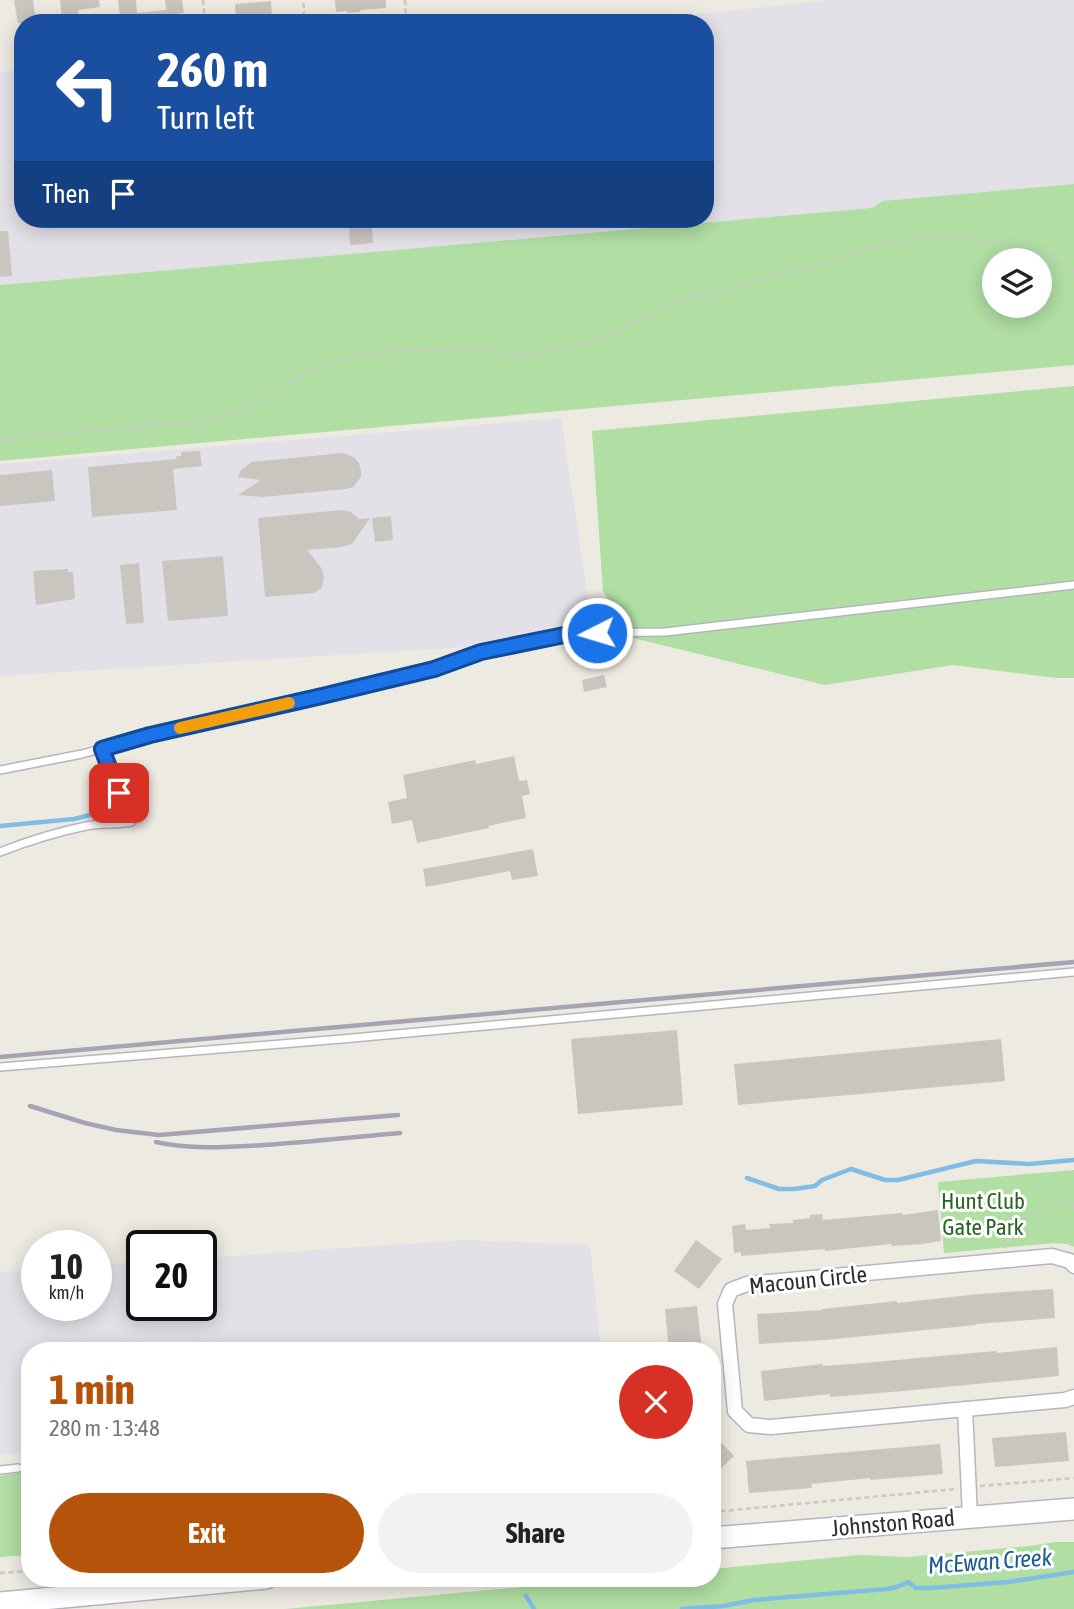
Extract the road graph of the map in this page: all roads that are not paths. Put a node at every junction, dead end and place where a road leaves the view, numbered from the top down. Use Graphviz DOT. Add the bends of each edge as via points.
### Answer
graph roads {
  1 [pos="1074,584"];
  2 [pos="102,749"];
  3 [pos="0,771"];
  4 [pos="0,852"];
  5 [pos="1074,972"];
  6 [pos="0,1067"];
  7 [pos="1074,1266"];
  8 [pos="1074,1397"];
  9 [pos="965,1409"];
  10 [pos="18,1468"];
  11 [pos="0,1470"];
  12 [pos="1074,1509"];
  13 [pos="970,1517"];
  14 [pos="721,1537"];
  15 [pos="170,1587"];
  16 [pos="0,1603"];
  1 -- 2 [label="lane" via="665,632 574,633 481,652 434,669"];
  2 -- 3 [label="lane"];
  2 -- 4 [label="lane" via="131,822 90,825"];
  5 -- 6 [label="lane"];
  7 -- 9 [label="street, Macoun Circle" via="1052,1256 747,1284 731,1290 725,1304 735,1411 749,1425 771,1427"];
  8 -- 9 [label="street, Macoun Circle"];
  9 -- 13 [label="street"];
  10 -- 11 [label="lane"];
  12 -- 13 [label="street, Johnston Road"];
  13 -- 14 [label="street, Johnston Road"];
  15 -- 16 [label="street"];
}
